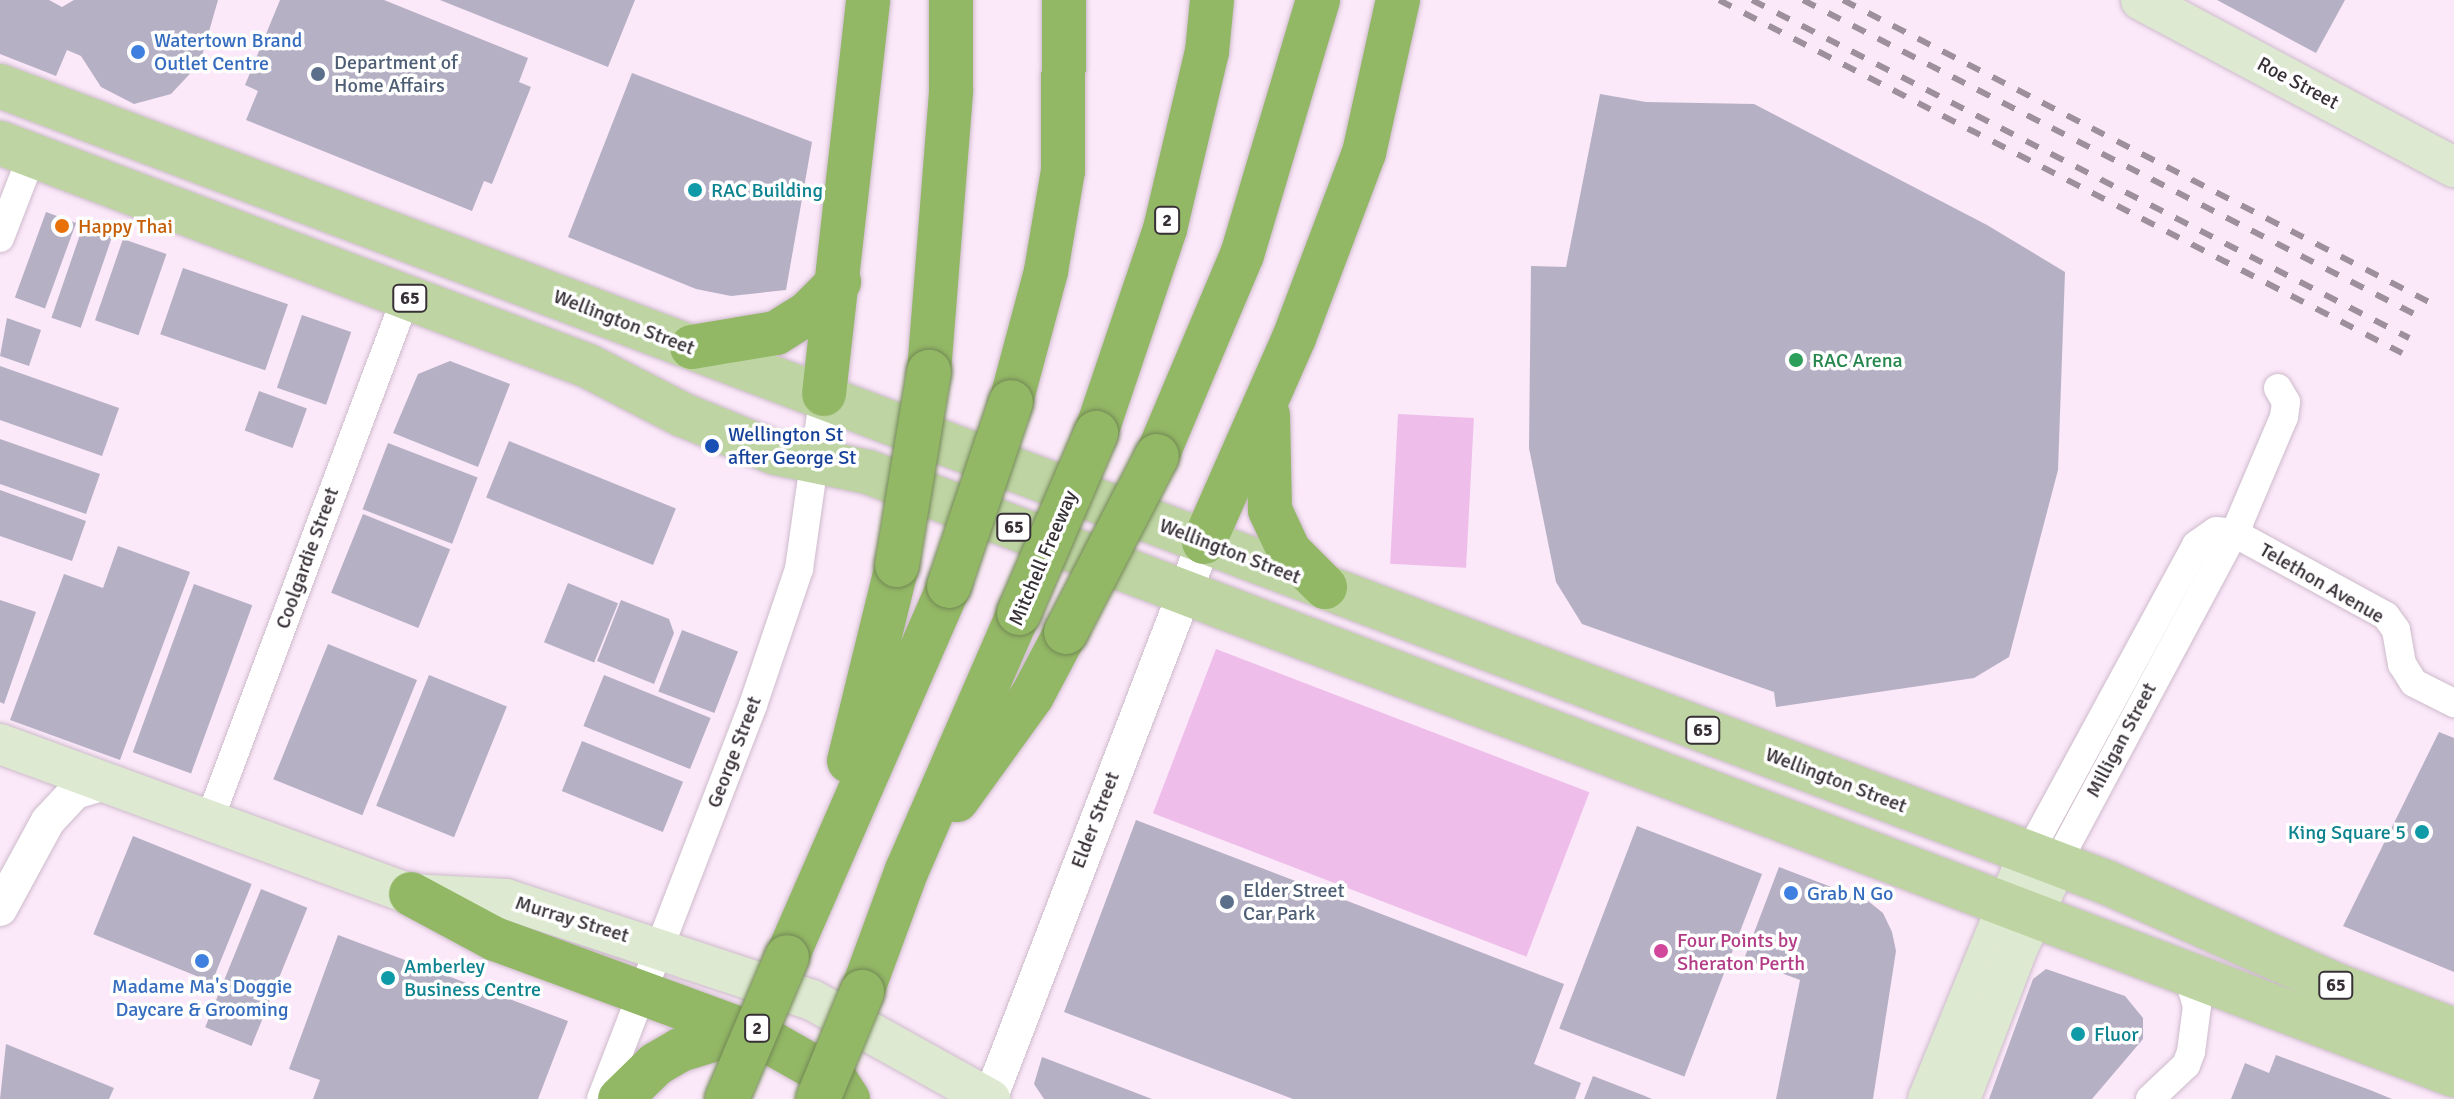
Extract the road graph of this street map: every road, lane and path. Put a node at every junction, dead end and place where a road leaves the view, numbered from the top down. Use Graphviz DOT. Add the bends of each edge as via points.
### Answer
graph roads {
  1 [pos="868,0"];
  2 [pos="951,0"];
  3 [pos="1064,0"];
  4 [pos="1089,0"];
  5 [pos="1212,0"];
  6 [pos="1318,0"];
  7 [pos="1398,0"];
  8 [pos="2141,0"];
  9 [pos="0,86"];
  10 [pos="16,149"];
  11 [pos="2454,167"];
  12 [pos="1063,171"];
  13 [pos="0,238"];
  14 [pos="839,282"];
  15 [pos="534,288"];
  16 [pos="406,297"];
  17 [pos="692,347"];
  18 [pos="588,366"];
  19 [pos="2278,388"];
  20 [pos="824,394"];
  21 [pos="1269,396"];
  22 [pos="815,461"];
  23 [pos="2234,533"];
  24 [pos="1204,542"];
  25 [pos="1325,587"];
  26 [pos="1184,592"];
  27 [pos="2454,703"];
  28 [pos="0,744"];
  29 [pos="104,783"];
  30 [pos="209,821"];
  31 [pos="2043,858"];
  32 [pos="824,865"];
  33 [pos="907,870"];
  34 [pos="411,894"];
  35 [pos="2019,908"];
  36 [pos="0,909"];
  37 [pos="658,947"];
  38 [pos="2186,971"];
  39 [pos="638,995"];
  40 [pos="2454,1030"];
  41 [pos="759,1036"];
  42 [pos="2454,1075"];
  43 [pos="601,1099"];
  44 [pos="620,1099"];
  45 [pos="727,1099"];
  46 [pos="818,1099"];
  47 [pos="848,1099"];
  48 [pos="990,1099"];
  49 [pos="1928,1099"];
  50 [pos="1960,1099"];
  51 [pos="2150,1099"];
  1 -- 14 [label="highway"];
  2 -- 32 [label="highway, bridge" via="951,90 929,372 897,565"];
  3 -- 12 [label="highway, 2"];
  4 -- 12 [label="highway" via="1081,95"];
  5 -- 33 [label="highway, Mitchell Freeway / 2, bridge" via="1207,52 1165,229 1096,433"];
  6 -- 33 [label="highway, 2, bridge" via="1242,255 1157,456 1032,696"];
  7 -- 21 [label="highway" via="1364,153"];
  8 -- 11 [label="main road, Roe Street"];
  9 -- 15 [label="main road, Wellington Street / 65"];
  10 -- 13 [label="street"];
  10 -- 16 [label="main road, 65"];
  12 -- 32 [label="highway, 2, bridge" via="1046,271 1011,402 949,586"];
  14 -- 17 [label="highway" via="808,313 776,333"];
  14 -- 20 [label="highway"];
  15 -- 17 [label="main road, Wellington Street / 65"];
  15 -- 18 [label="main road" via="551,322"];
  16 -- 18 [label="main road, 65"];
  16 -- 30 [label="street, Coolgardie Street"];
  17 -- 20 [label="main road, Wellington Street / 65"];
  18 -- 22 [label="main road, 65" via="683,415 776,453"];
  19 -- 23 [label="street, Milligan Street" via="2286,402 2284,417"];
  20 -- 22 [label="street, George Street"];
  20 -- 24 [label="main road, Wellington Street / 65"];
  21 -- 24 [label="highway"];
  21 -- 25 [label="highway" via="1270,510 1289,551"];
  22 -- 26 [label="main road, 65" via="868,472"];
  22 -- 37 [label="street, George Street" via="799,569 753,705"];
  23 -- 27 [label="street, Telethon Avenue" via="2386,616 2414,683"];
  23 -- 31 [label="street, Milligan Street"];
  23 -- 31 [label="street, Milligan Street" via="2216,531 2196,545"];
  24 -- 25 [label="main road, Wellington Street / 65"];
  24 -- 26 [label="street, Elder Street"];
  25 -- 31 [label="main road, Wellington Street / 65"];
  26 -- 35 [label="main road, 65"];
  26 -- 48 [label="street, Elder Street"];
  28 -- 29 [label="main road, Murray Street"];
  29 -- 30 [label="main road, Murray Street"];
  29 -- 36 [label="street" via="75,792 48,821"];
  30 -- 34 [label="main road, Murray Street"];
  31 -- 35 [label="main road, Milligan Street"];
  31 -- 40 [label="main road, Wellington Street / 65" via="2178,910 2336,985"];
  32 -- 45 [label="highway, 2, bridge"];
  33 -- 46 [label="highway, Mitchell Freeway / 2, bridge"];
  34 -- 37 [label="main road, Murray Street" via="506,899"];
  34 -- 39 [label="highway" via="495,939"];
  35 -- 38 [label="main road, 65"];
  35 -- 49 [label="main road, Milligan Street"];
  35 -- 50 [label="main road, Milligan Street"];
  37 -- 39 [label="street, George Street"];
  37 -- 48 [label="main road, Murray Street" via="812,1000"];
  38 -- 42 [label="main road, 65"];
  38 -- 51 [label="street" via="2197,1006 2186,1065"];
  39 -- 41 [label="highway"];
  39 -- 43 [label="street, George Street"];
  41 -- 44 [label="highway" via="715,1039 680,1050 656,1064"];
  41 -- 47 [label="highway" via="835,1079"];
}
